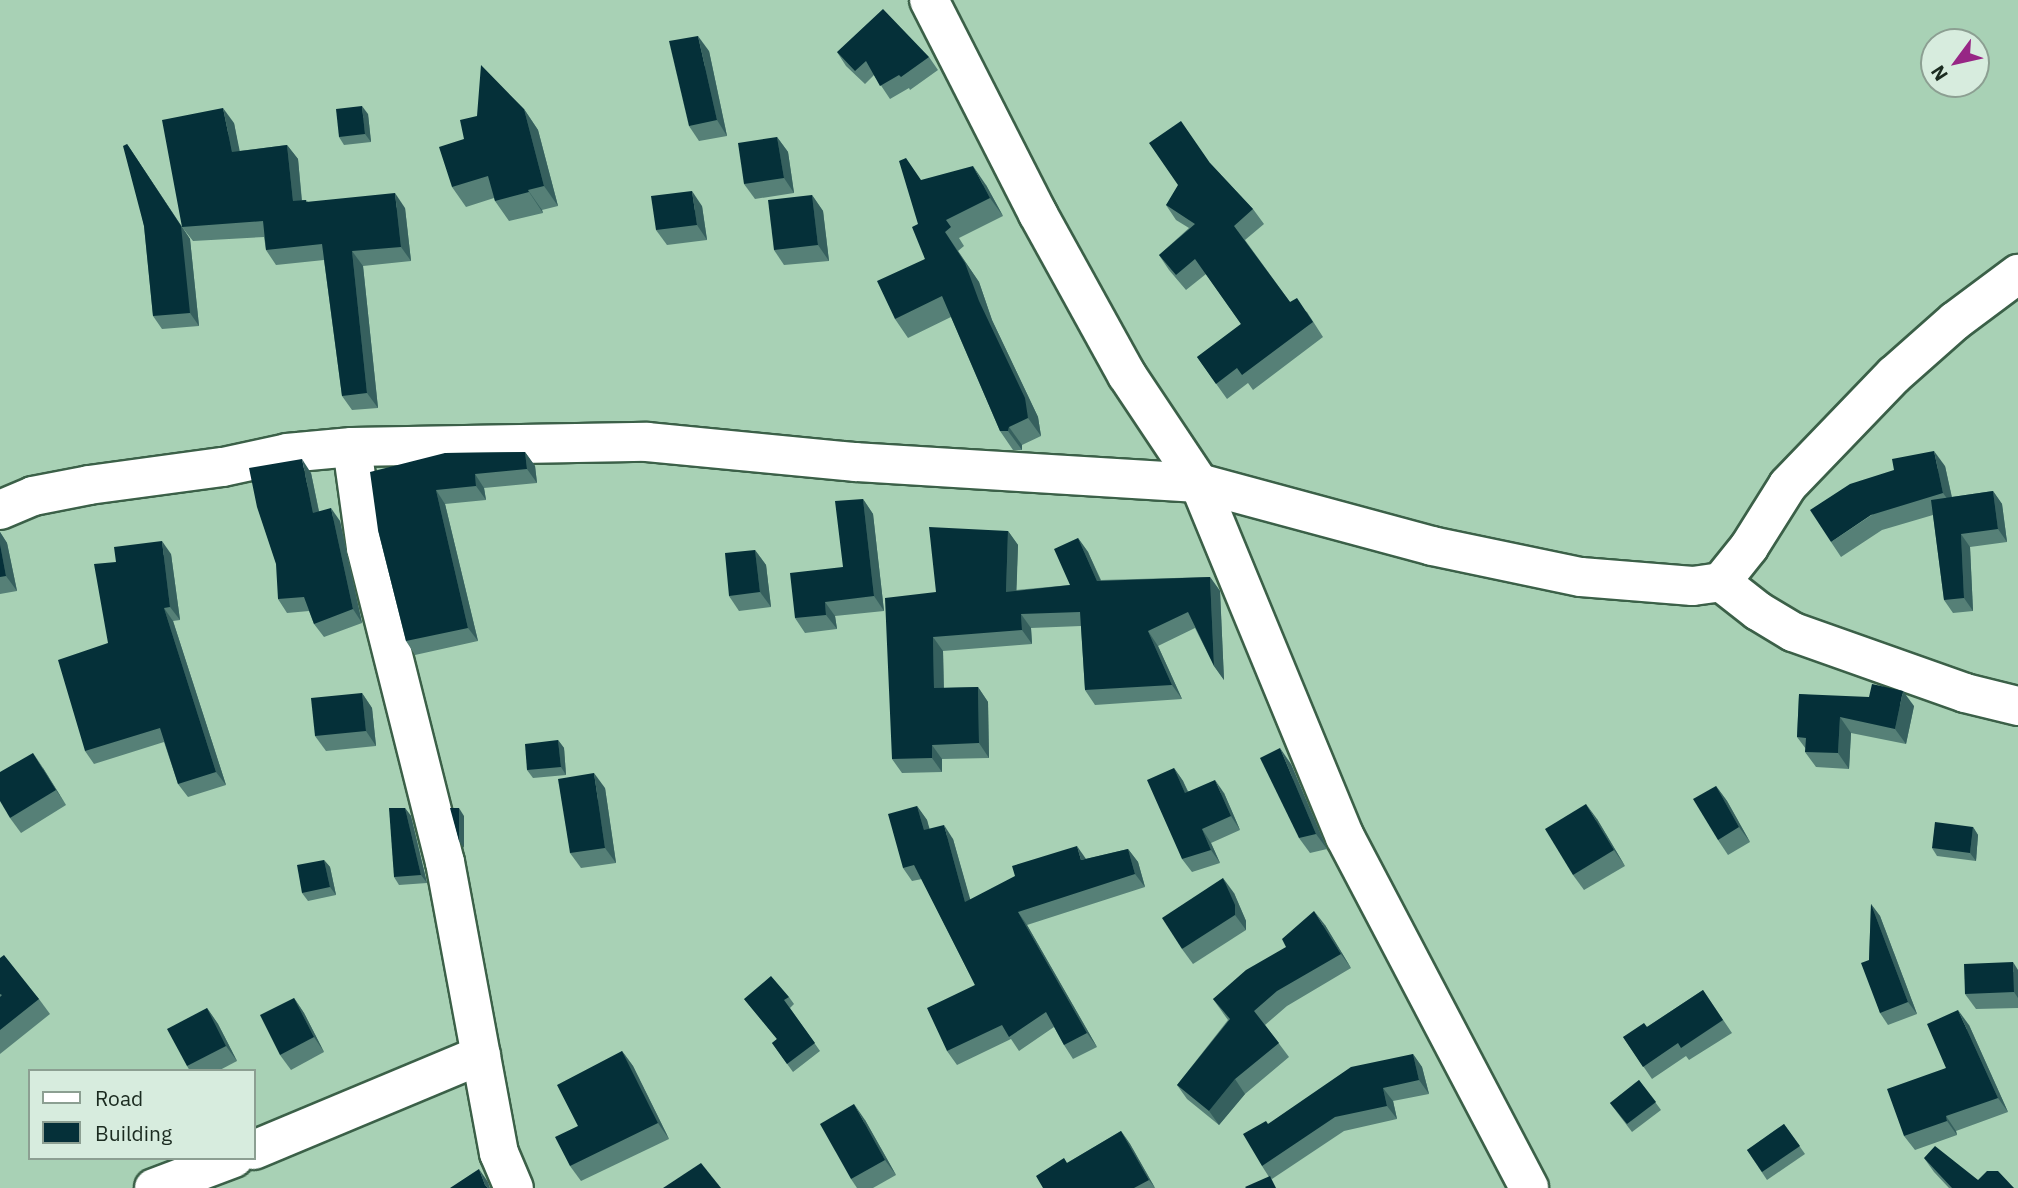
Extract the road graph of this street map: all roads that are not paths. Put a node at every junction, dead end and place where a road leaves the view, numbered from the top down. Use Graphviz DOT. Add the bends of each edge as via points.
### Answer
graph roads {
  1 [pos="929,0"];
  2 [pos="2018,274"];
  3 [pos="352,447"];
  4 [pos="1199,484"];
  5 [pos="0,510"];
  6 [pos="1721,582"];
  7 [pos="2018,706"];
  8 [pos="481,1055"];
  9 [pos="256,1149"];
  10 [pos="229,1160"];
  11 [pos="154,1188"];
  12 [pos="514,1188"];
  13 [pos="1529,1188"];
  1 -- 4 [label="street" via="1038,214 1127,375"];
  2 -- 6 [label="street" via="1894,375 1788,485"];
  3 -- 4 [label="street" via="647,442 856,462"];
  3 -- 5 [label="street" via="89,485 33,496"];
  3 -- 8 [label="street" via="366,548 445,862"];
  4 -- 6 [label="street" via="1432,546 1581,577 1655,585"];
  4 -- 13 [label="street" via="1345,837"];
  6 -- 7 [label="street" via="1793,632 1965,693"];
  8 -- 9 [label="street"];
  8 -- 12 [label="street" via="499,1153"];
  10 -- 11 [label="street"];
}
